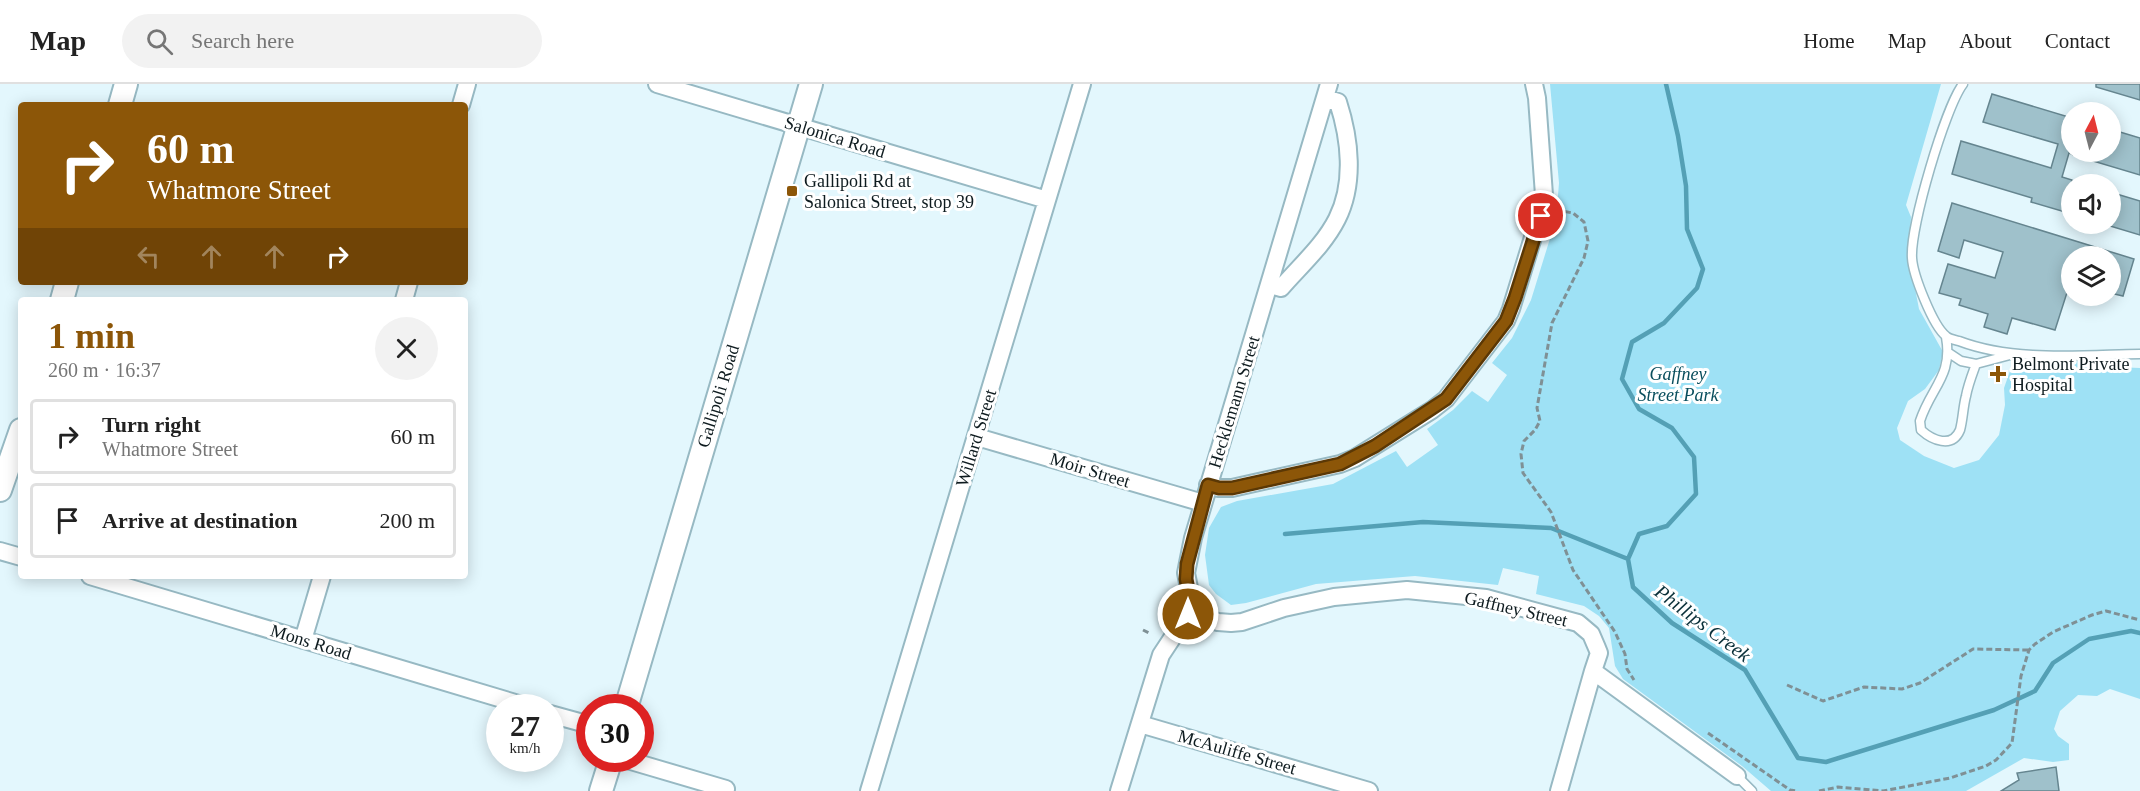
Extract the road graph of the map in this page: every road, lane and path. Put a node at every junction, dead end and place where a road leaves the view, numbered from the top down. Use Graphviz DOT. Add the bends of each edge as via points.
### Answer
graph roads {
  1 [pos="126,84"];
  2 [pos="467,84"];
  3 [pos="657,84"];
  4 [pos="811,84"];
  5 [pos="1082,84"];
  6 [pos="1534,84"];
  7 [pos="1963,84"];
  8 [pos="1327,91"];
  9 [pos="121,102"];
  10 [pos="462,102"];
  11 [pos="798,126"];
  12 [pos="1047,200"];
  13 [pos="1542,208"];
  14 [pos="1270,285"];
  15 [pos="1946,337"];
  16 [pos="1949,353"];
  17 [pos="2016,354"];
  18 [pos="2140,354"];
  19 [pos="1976,364"];
  20 [pos="977,437"];
  21 [pos="18,439"];
  22 [pos="1208,485"];
  23 [pos="0,490"];
  24 [pos="1203,503"];
  25 [pos="0,551"];
  26 [pos="18,556"];
  27 [pos="100,579"];
  28 [pos="321,579"];
  29 [pos="1188,614"];
  30 [pos="2140,620"];
  31 [pos="1143,630"];
  32 [pos="1151,634"];
  33 [pos="303,640"];
  34 [pos="2029,650"];
  35 [pos="1593,671"];
  36 [pos="1787,685"];
  37 [pos="1642,686"];
  38 [pos="486,694"];
  39 [pos="630,694"];
  40 [pos="1140,724"];
  41 [pos="1705,731"];
  42 [pos="654,768"];
  43 [pos="607,772"];
  44 [pos="1737,776"];
  45 [pos="726,789"];
  46 [pos="601,791"];
  47 [pos="869,791"];
  48 [pos="1119,791"];
  49 [pos="1369,791"];
  50 [pos="1559,791"];
  51 [pos="1752,791"];
  52 [pos="1796,791"];
  53 [pos="1819,791"];
  1 -- 9 [label="street"];
  2 -- 10 [label="street"];
  3 -- 11 [label="street, Salonica Road"];
  4 -- 11 [label="street, Gallipoli Road"];
  5 -- 12 [label="street, Willard Street"];
  6 -- 13 [label="street"];
  7 -- 15 [label="lane" via="1941,133 1916,224 1912,258 1921,294"];
  8 -- 14 [label="street, Hecklemann Street"];
  8 -- 14 [label="street, Hecklemann Street" via="1338,102 1344,120 1349,159 1346,192 1337,219 1324,240 1281,288"];
  11 -- 12 [label="street, Salonica Road"];
  11 -- 39 [label="street, Gallipoli Road"];
  12 -- 20 [label="street, Willard Street"];
  13 -- 22 [label="street" via="1506,321 1446,399 1340,464 1232,488"];
  13 -- 37 [label="path" via="1573,213 1584,222 1588,240 1584,258 1552,323 1537,408 1539,421 1524,441 1523,473 1551,512 1573,570 1615,632 1633,680"];
  14 -- 22 [label="street, Hecklemann Street"];
  15 -- 16 [label="lane"];
  15 -- 17 [label="lane"];
  16 -- 19 [label="lane"];
  16 -- 19 [label="lane" via="1945,371 1920,421 1921,430 1929,437 1943,442 1952,440 1959,431"];
  17 -- 18 [label="lane"];
  17 -- 19 [label="lane"];
  20 -- 24 [label="street, Moir Street"];
  20 -- 47 [label="street, Willard Street"];
  21 -- 23 [label="street"];
  22 -- 24 [label="street, Hecklemann Street"];
  24 -- 29 [label="street, Hecklemann Street" via="1187,564"];
  25 -- 26 [label="street"];
  27 -- 33 [label="street, Mons Road"];
  28 -- 33 [label="street"];
  29 -- 35 [label="street, Gaffney Street" via="1218,622 1242,622 1334,597 1407,590 1486,598 1578,623 1591,634 1599,653"];
  29 -- 40 [label="street" via="1161,655"];
  30 -- 34 [label="path" via="2106,611 2054,632"];
  31 -- 32 [label="path"];
  33 -- 38 [label="street, Mons Road"];
  34 -- 36 [label="path" via="1973,649 1902,689 1864,687 1823,701"];
  34 -- 53 [label="path" via="2021,676 2012,743 1996,760 1950,778 1883,791 1838,787"];
  35 -- 44 [label="street"];
  35 -- 50 [label="street"];
  40 -- 48 [label="street"];
  40 -- 49 [label="street, McAuliffe Street"];
  41 -- 52 [label="path"];
  42 -- 45 [label="street"];
  43 -- 46 [label="street"];
  44 -- 51 [label="lane"];
}
